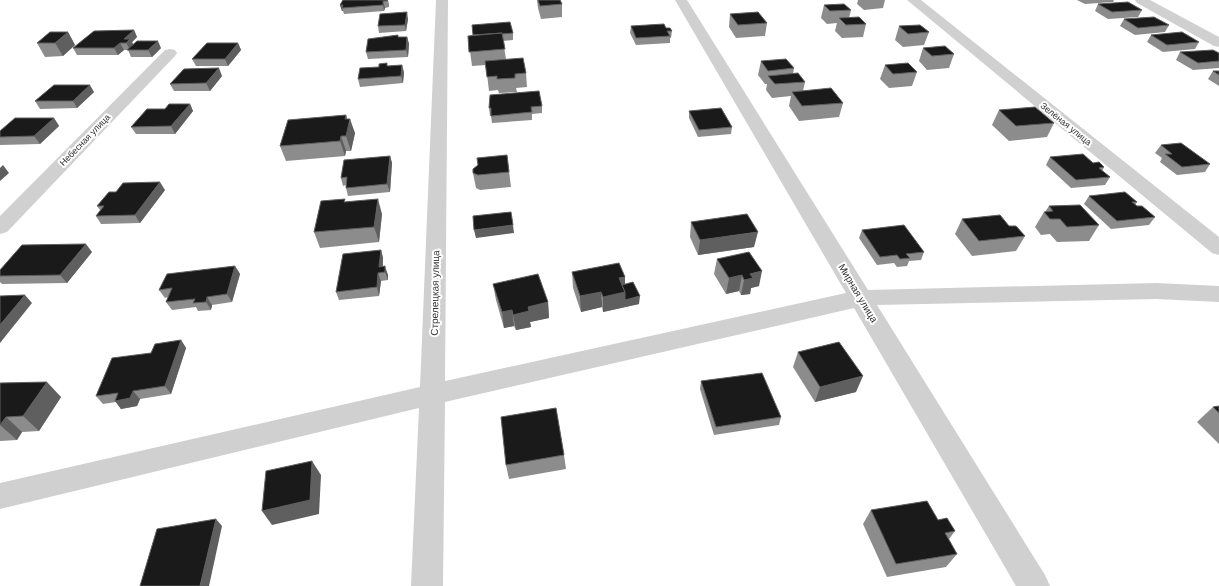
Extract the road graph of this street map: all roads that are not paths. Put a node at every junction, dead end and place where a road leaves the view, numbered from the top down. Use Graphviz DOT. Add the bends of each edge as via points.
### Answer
graph roads {
  1 [pos="442,0"];
  2 [pos="680,0"];
  3 [pos="913,0"];
  4 [pos="1141,0"];
  5 [pos="1219,43"];
  6 [pos="170,53"];
  7 [pos="0,228"];
  8 [pos="1219,248"];
  9 [pos="1219,294"];
  10 [pos="861,298"];
  11 [pos="433,394"];
  12 [pos="0,496"];
  13 [pos="427,586"];
  14 [pos="1034,586"];
  1 -- 11 [label="street, Стрелецкая улица"];
  2 -- 10 [label="street, Мирная улица"];
  3 -- 8 [label="street, Зелёная улица"];
  4 -- 5 [label="street"];
  6 -- 7 [label="street, Небесная улица"];
  9 -- 10 [label="street" via="1156,291"];
  10 -- 11 [label="street"];
  10 -- 14 [label="street, Мирная улица"];
  11 -- 12 [label="street"];
  11 -- 13 [label="street, Стрелецкая улица"];
}
